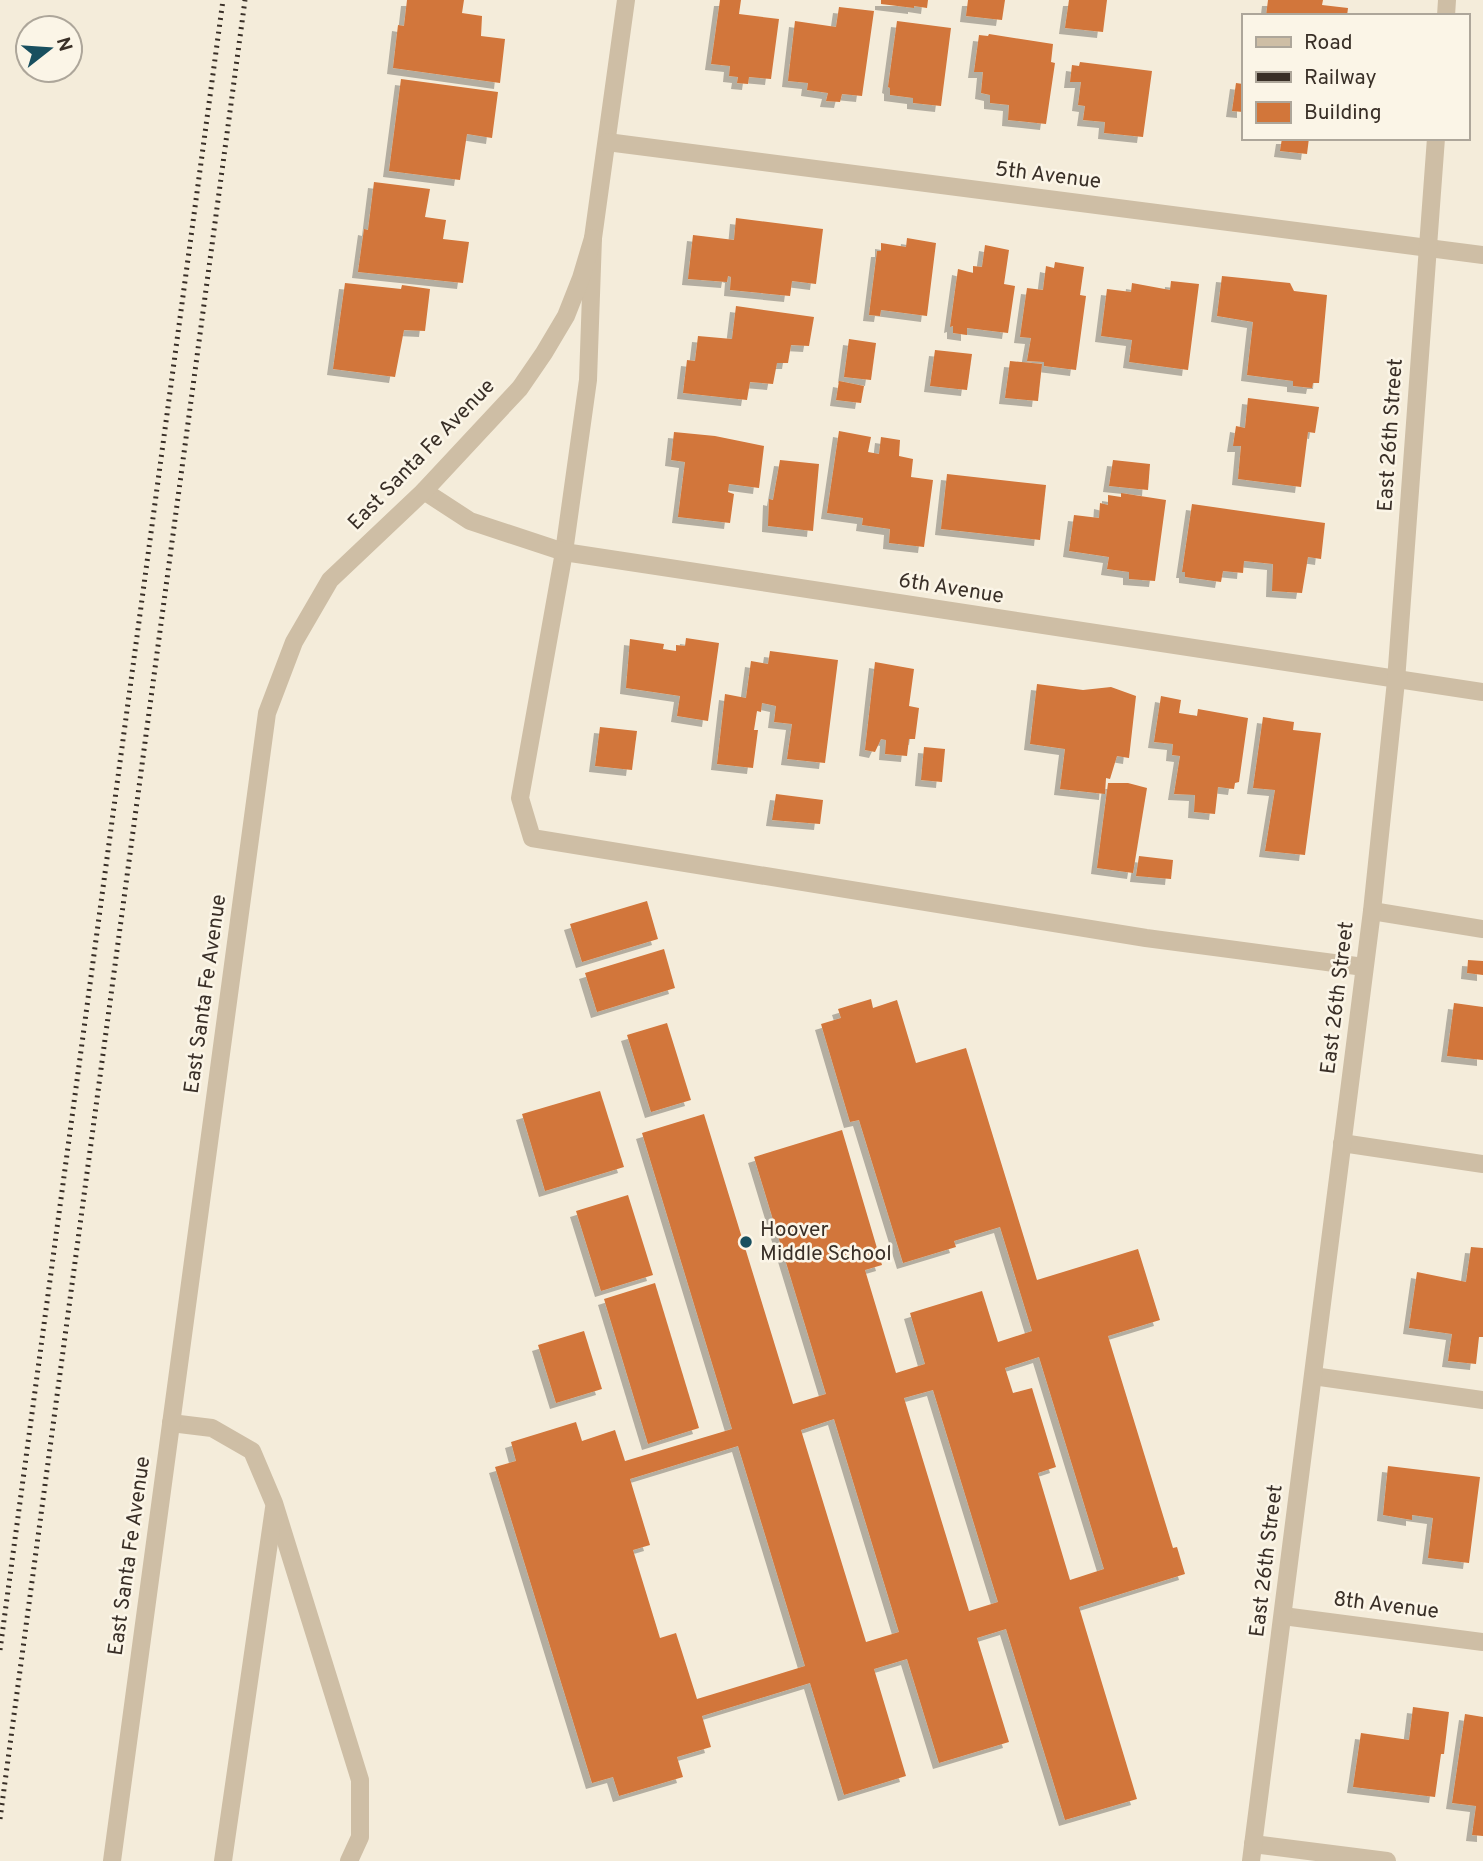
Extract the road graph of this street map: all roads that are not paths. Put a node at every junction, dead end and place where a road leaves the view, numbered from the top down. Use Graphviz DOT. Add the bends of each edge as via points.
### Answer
graph roads {
  1 [pos="626,0"];
  2 [pos="1436,140"];
  3 [pos="607,142"];
  4 [pos="593,238"];
  5 [pos="1426,248"];
  6 [pos="1483,254"];
  7 [pos="424,491"];
  8 [pos="564,552"];
  9 [pos="1396,681"];
  10 [pos="1483,692"];
  11 [pos="1371,911"];
  12 [pos="1483,929"];
  13 [pos="1364,967"];
  14 [pos="1342,1143"];
  15 [pos="1483,1164"];
  16 [pos="1313,1376"];
  17 [pos="1483,1399"];
  18 [pos="171,1423"];
  19 [pos="274,1503"];
  20 [pos="1283,1616"];
  21 [pos="1483,1642"];
  22 [pos="1252,1852"];
  23 [pos="112,1861"];
  24 [pos="223,1861"];
  25 [pos="349,1861"];
  26 [pos="1387,1861"];
  1 -- 3 [label="street, East Santa Fe Avenue"];
  2 -- 5 [label="street, East 26th Street"];
  3 -- 4 [label="street, East Santa Fe Avenue"];
  3 -- 5 [label="street, 5th Avenue"];
  4 -- 7 [label="street, East Santa Fe Avenue" via="571,303 544,353 520,388"];
  4 -- 8 [label="street, East Santa Fe Avenue" via="588,380"];
  5 -- 6 [label="street, 5th Avenue"];
  5 -- 9 [label="street, East 26th Street"];
  7 -- 8 [label="street, 6th Avenue" via="470,521"];
  7 -- 18 [label="street, East Santa Fe Avenue" via="330,580 293,642 267,713"];
  8 -- 9 [label="street, 6th Avenue"];
  8 -- 13 [label="street, East Santa Fe Avenue" via="520,798 532,838 1146,938"];
  9 -- 10 [label="street, 6th Avenue"];
  9 -- 11 [label="street, East 26th Street"];
  11 -- 12 [label="street"];
  11 -- 13 [label="street, East 26th Street"];
  13 -- 14 [label="street, East 26th Street"];
  14 -- 15 [label="street"];
  14 -- 16 [label="street, East 26th Street"];
  16 -- 17 [label="street"];
  16 -- 20 [label="street, East 26th Street"];
  18 -- 19 [label="street" via="212,1428 252,1451"];
  18 -- 23 [label="street, East Santa Fe Avenue"];
  19 -- 24 [label="street"];
  19 -- 25 [label="street" via="360,1780 360,1837"];
  20 -- 21 [label="street, 8th Avenue"];
  20 -- 22 [label="street, East 26th Street"];
  22 -- 26 [label="street"];
}
